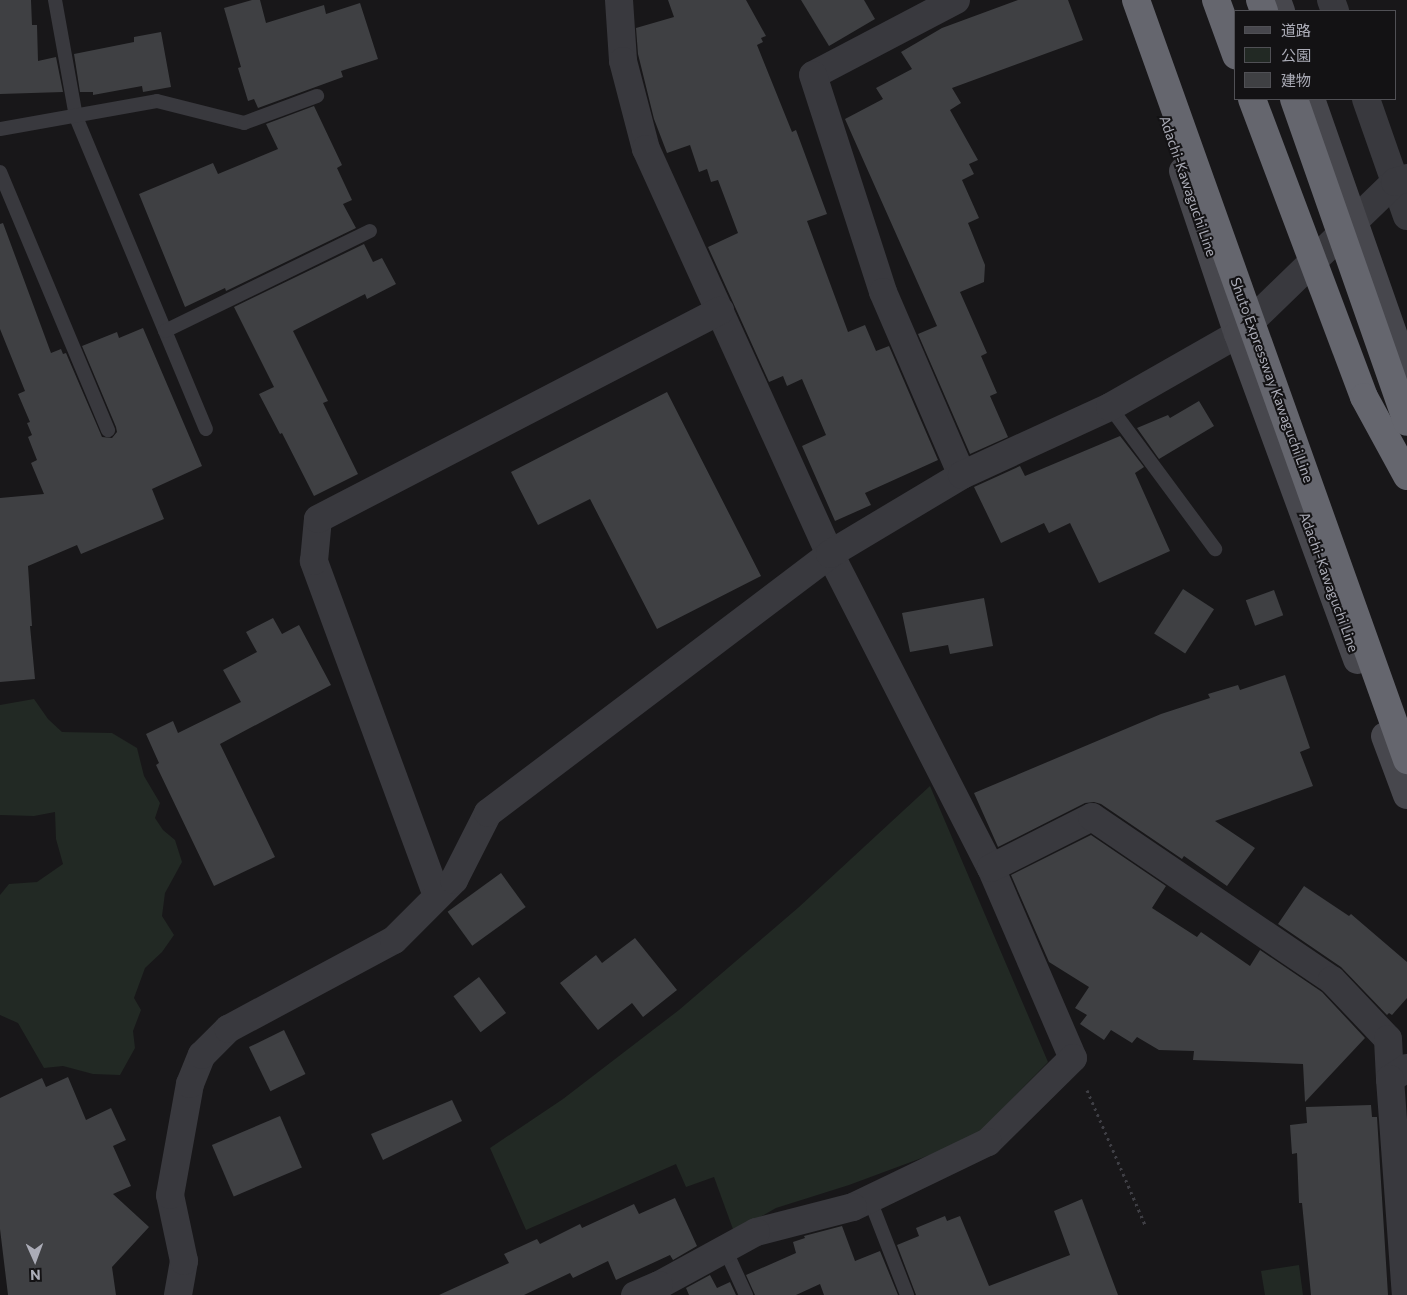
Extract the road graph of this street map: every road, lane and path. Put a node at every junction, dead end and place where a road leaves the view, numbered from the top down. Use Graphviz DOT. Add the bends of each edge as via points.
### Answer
graph roads {
  1 [pos="55,0"];
  2 [pos="619,0"];
  3 [pos="956,0"];
  4 [pos="1125,0"];
  5 [pos="1136,0"];
  6 [pos="1216,0"];
  7 [pos="1234,49"];
  8 [pos="317,96"];
  9 [pos="1252,100"];
  10 [pos="1294,100"];
  11 [pos="1311,100"];
  12 [pos="1366,100"];
  13 [pos="76,117"];
  14 [pos="0,130"];
  15 [pos="0,172"];
  16 [pos="1401,180"];
  17 [pos="1407,216"];
  18 [pos="1354,222"];
  19 [pos="370,231"];
  20 [pos="720,311"];
  21 [pos="165,331"];
  22 [pos="1238,334"];
  23 [pos="1407,373"];
  24 [pos="1110,408"];
  25 [pos="1407,422"];
  26 [pos="206,429"];
  27 [pos="108,430"];
  28 [pos="962,475"];
  29 [pos="1407,476"];
  30 [pos="1215,549"];
  31 [pos="830,554"];
  32 [pos="1407,760"];
  33 [pos="1407,795"];
  34 [pos="990,868"];
  35 [pos="437,896"];
  36 [pos="1073,1058"];
  37 [pos="1398,1074"];
  38 [pos="870,1200"];
  39 [pos="1146,1227"];
  40 [pos="725,1249"];
  41 [pos="178,1295"];
  42 [pos="635,1295"];
  43 [pos="746,1295"];
  44 [pos="906,1295"];
  45 [pos="1406,1295"];
  1 -- 13 [label="lane"];
  2 -- 20 [label="street" via="623,61 646,149"];
  3 -- 28 [label="street" via="813,75 883,292"];
  4 -- 22 [label="main road, Adachi-Kawaguchi Line"];
  5 -- 32 [label="highway, Shuto Expressway Kawaguchi Line, bridge"];
  6 -- 7 [label="highway"];
  8 -- 13 [label="lane" via="244,123 157,101"];
  9 -- 29 [label="highway, bridge" via="1364,397"];
  10 -- 25 [label="highway, bridge"];
  11 -- 18 [label="main road"];
  12 -- 16 [label="street"];
  13 -- 14 [label="lane"];
  13 -- 21 [label="lane"];
  15 -- 27 [label="lane"];
  16 -- 17 [label="street"];
  16 -- 18 [label="street"];
  18 -- 22 [label="street"];
  18 -- 23 [label="main road"];
  19 -- 21 [label="lane"];
  20 -- 31 [label="street"];
  20 -- 35 [label="street" via="318,519 314,561"];
  21 -- 26 [label="lane"];
  22 -- 24 [label="street"];
  22 -- 33 [label="main road, Adachi-Kawaguchi Line"];
  24 -- 28 [label="street"];
  24 -- 30 [label="lane"];
  28 -- 31 [label="street"];
  31 -- 34 [label="street"];
  31 -- 35 [label="street" via="488,813 454,880"];
  34 -- 36 [label="street"];
  34 -- 37 [label="street" via="1092,817 1332,980 1388,1039"];
  35 -- 41 [label="street" via="394,940 228,1029 202,1054 190,1084 170,1195 184,1261"];
  36 -- 38 [label="street" via="988,1142"];
  36 -- 39 [label="path"];
  37 -- 45 [label="street"];
  38 -- 40 [label="street" via="853,1208 756,1232"];
  38 -- 44 [label="lane"];
  40 -- 42 [label="street"];
  40 -- 43 [label="lane"];
}
